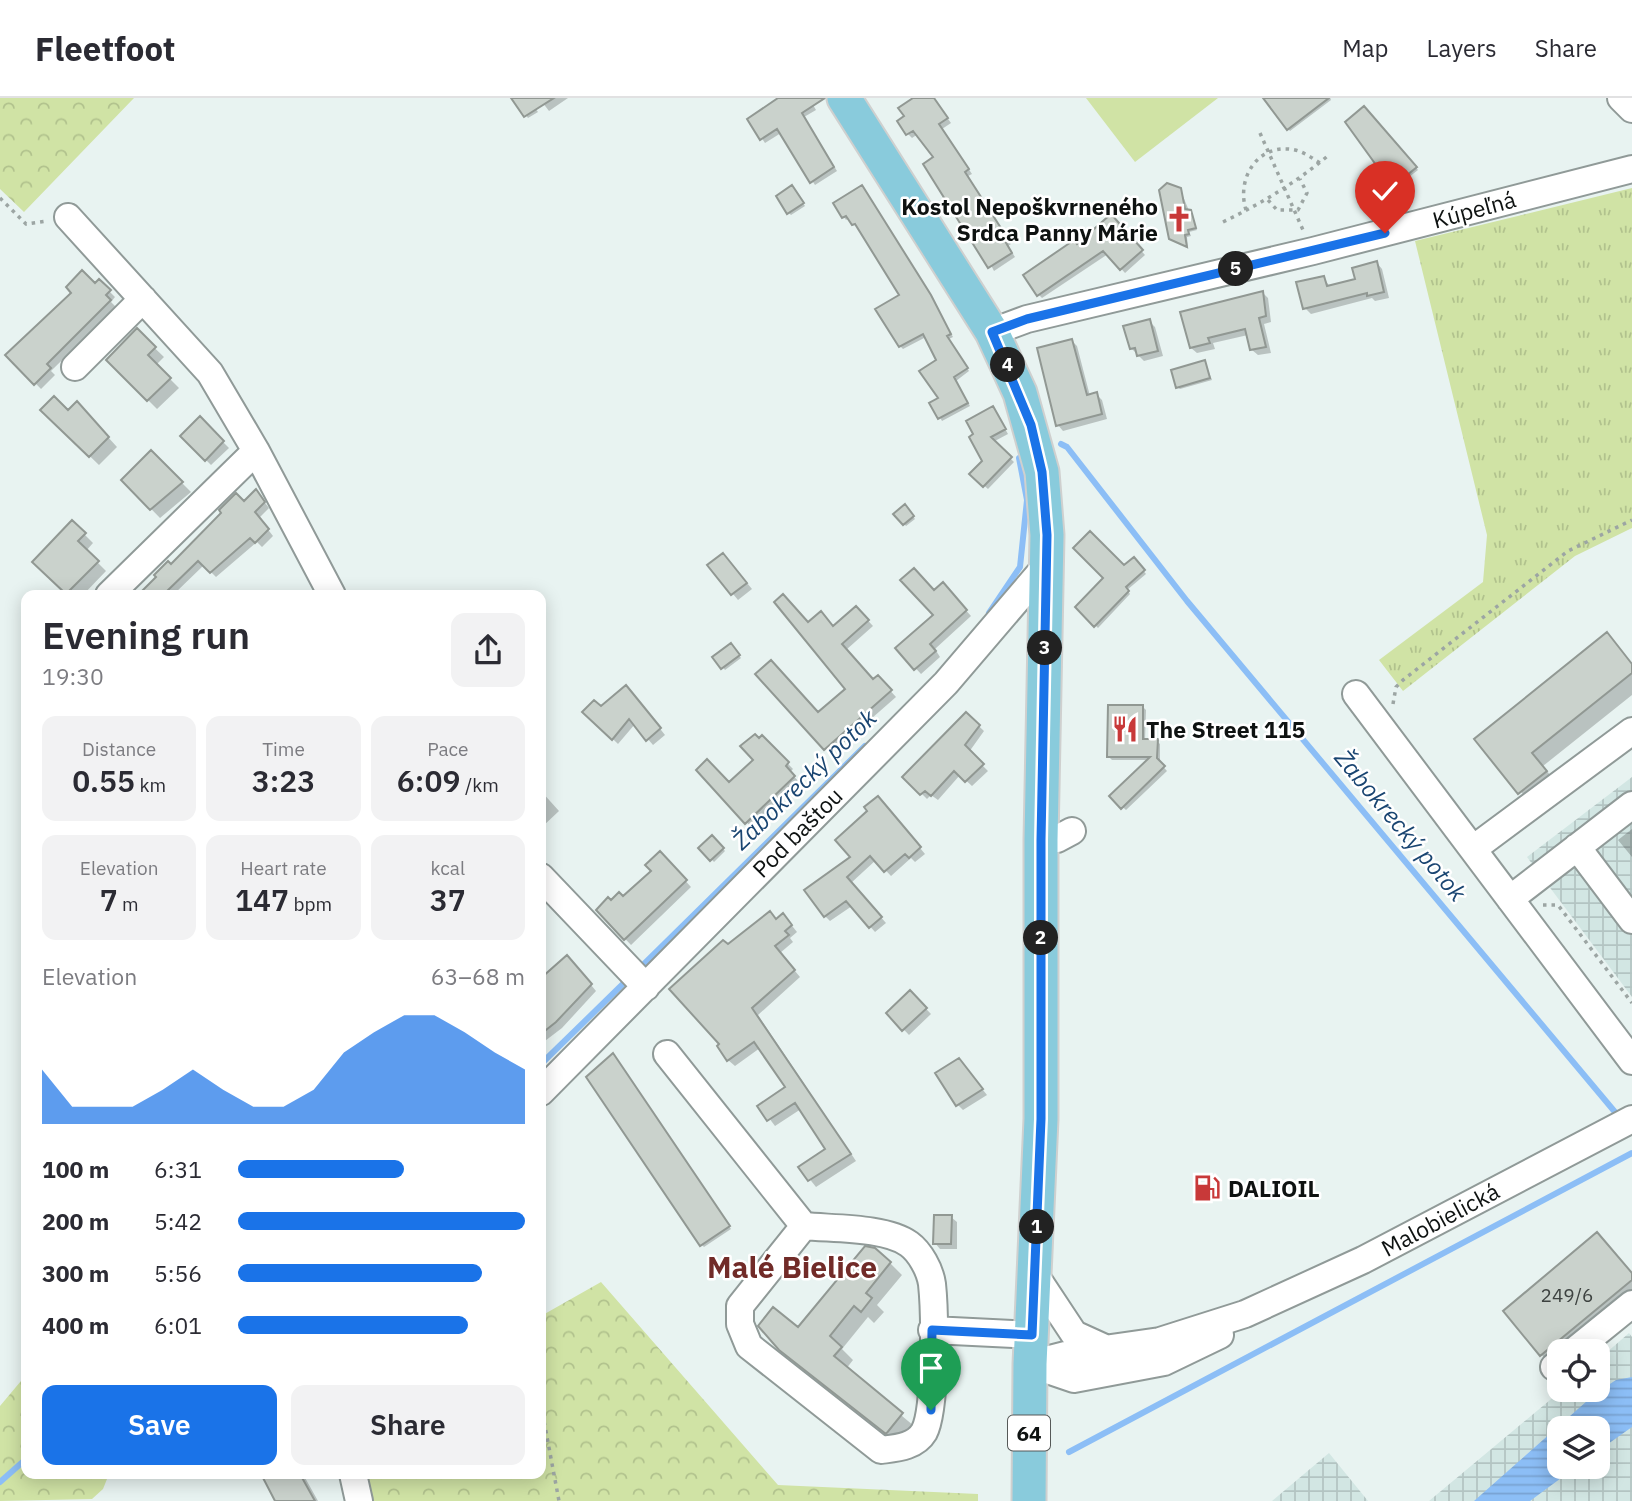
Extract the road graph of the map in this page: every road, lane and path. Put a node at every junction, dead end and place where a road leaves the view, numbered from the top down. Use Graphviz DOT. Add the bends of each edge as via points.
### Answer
graph roads {
  1 [pos="844,98"];
  2 [pos="1620,98"];
  3 [pos="1632,109"];
  4 [pos="1260,132"];
  5 [pos="1269,152"];
  6 [pos="1330,154"];
  7 [pos="1320,163"];
  8 [pos="1632,169"];
  9 [pos="1300,179"];
  10 [pos="1283,186"];
  11 [pos="0,198"];
  12 [pos="1268,200"];
  13 [pos="1246,211"];
  14 [pos="1295,211"];
  15 [pos="68,218"];
  16 [pos="1223,222"];
  17 [pos="1313,251"];
  18 [pos="143,299"];
  19 [pos="992,332"];
  20 [pos="75,367"];
  21 [pos="256,451"];
  22 [pos="1632,520"];
  23 [pos="1046,566"];
  24 [pos="114,590"];
  25 [pos="329,590"];
  26 [pos="1356,694"];
  27 [pos="1393,706"];
  28 [pos="1632,731"];
  29 [pos="1632,805"];
  30 [pos="1072,831"];
  31 [pos="1041,840"];
  32 [pos="1577,847"];
  33 [pos="1473,849"];
  34 [pos="546,882"];
  35 [pos="1510,899"];
  36 [pos="1542,905"];
  37 [pos="1632,920"];
  38 [pos="646,987"];
  39 [pos="1632,1003"];
  40 [pos="667,1054"];
  41 [pos="1632,1061"];
  42 [pos="546,1087"];
  43 [pos="1625,1122"];
  44 [pos="804,1226"];
  45 [pos="1035,1275"];
  46 [pos="1632,1304"];
  47 [pos="1245,1314"];
  48 [pos="932,1330"];
  49 [pos="1589,1339"];
  50 [pos="1107,1349"];
  51 [pos="1031,1350"];
  52 [pos="546,1432"];
  53 [pos="354,1479"];
  54 [pos="359,1501"];
  55 [pos="559,1501"];
  56 [pos="1029,1501"];
  1 -- 19 [label="main road, 64"];
  2 -- 3 [label="street"];
  4 -- 5 [label="path"];
  5 -- 7 [label="path" via="1297,150"];
  5 -- 10 [label="path"];
  5 -- 13 [label="path" via="1247,172 1242,187"];
  6 -- 7 [label="path"];
  7 -- 9 [label="path"];
  8 -- 17 [label="street, Kúpeľná"];
  9 -- 10 [label="path"];
  9 -- 14 [label="path" via="1307,193"];
  10 -- 12 [label="path"];
  10 -- 14 [label="path"];
  11 -- 15 [label="path" via="26,224"];
  12 -- 13 [label="path"];
  12 -- 14 [label="path" via="1277,211"];
  13 -- 16 [label="path"];
  14 -- 17 [label="path"];
  15 -- 18 [label="street"];
  17 -- 19 [label="street, Kúpeľná" via="1027,319"];
  18 -- 20 [label="street"];
  18 -- 21 [label="street" via="209,373"];
  19 -- 23 [label="main road, 64" via="1020,393 1037,452 1045,500"];
  21 -- 24 [label="street"];
  21 -- 25 [label="street"];
  22 -- 27 [label="path" via="1568,551 1403,680 1396,687"];
  23 -- 31 [label="main road, 64"];
  23 -- 38 [label="street, Pod baštou" via="946,683"];
  26 -- 33 [label="street"];
  28 -- 33 [label="street"];
  29 -- 32 [label="street"];
  30 -- 31 [label="street"];
  31 -- 45 [label="main road, 64" via="1041,1119"];
  32 -- 35 [label="street"];
  32 -- 37 [label="street"];
  33 -- 35 [label="street"];
  34 -- 38 [label="street"];
  35 -- 41 [label="street"];
  36 -- 39 [label="path" via="1558,905"];
  38 -- 42 [label="street, Pod baštou"];
  40 -- 44 [label="street"];
  43 -- 47 [label="street, Malobielická" via="1363,1260"];
  44 -- 48 [label="street" via="882,1233 907,1242 922,1257 932,1282"];
  44 -- 48 [label="street" via="740,1306 740,1324 749,1346 881,1450 905,1447 923,1434 931,1410"];
  45 -- 50 [label="street" via="1074,1334"];
  45 -- 51 [label="main road, 64"];
  46 -- 49 [label="street"];
  47 -- 50 [label="street, Malobielická" via="1160,1341"];
  47 -- 51 [label="street, Malobielická" via="1216,1339 1164,1363 1074,1378"];
  48 -- 51 [label="street"];
  50 -- 51 [label="street, Malobielická"];
  51 -- 56 [label="main road, 64"];
  52 -- 55 [label="path"];
  53 -- 54 [label="street"];
}
